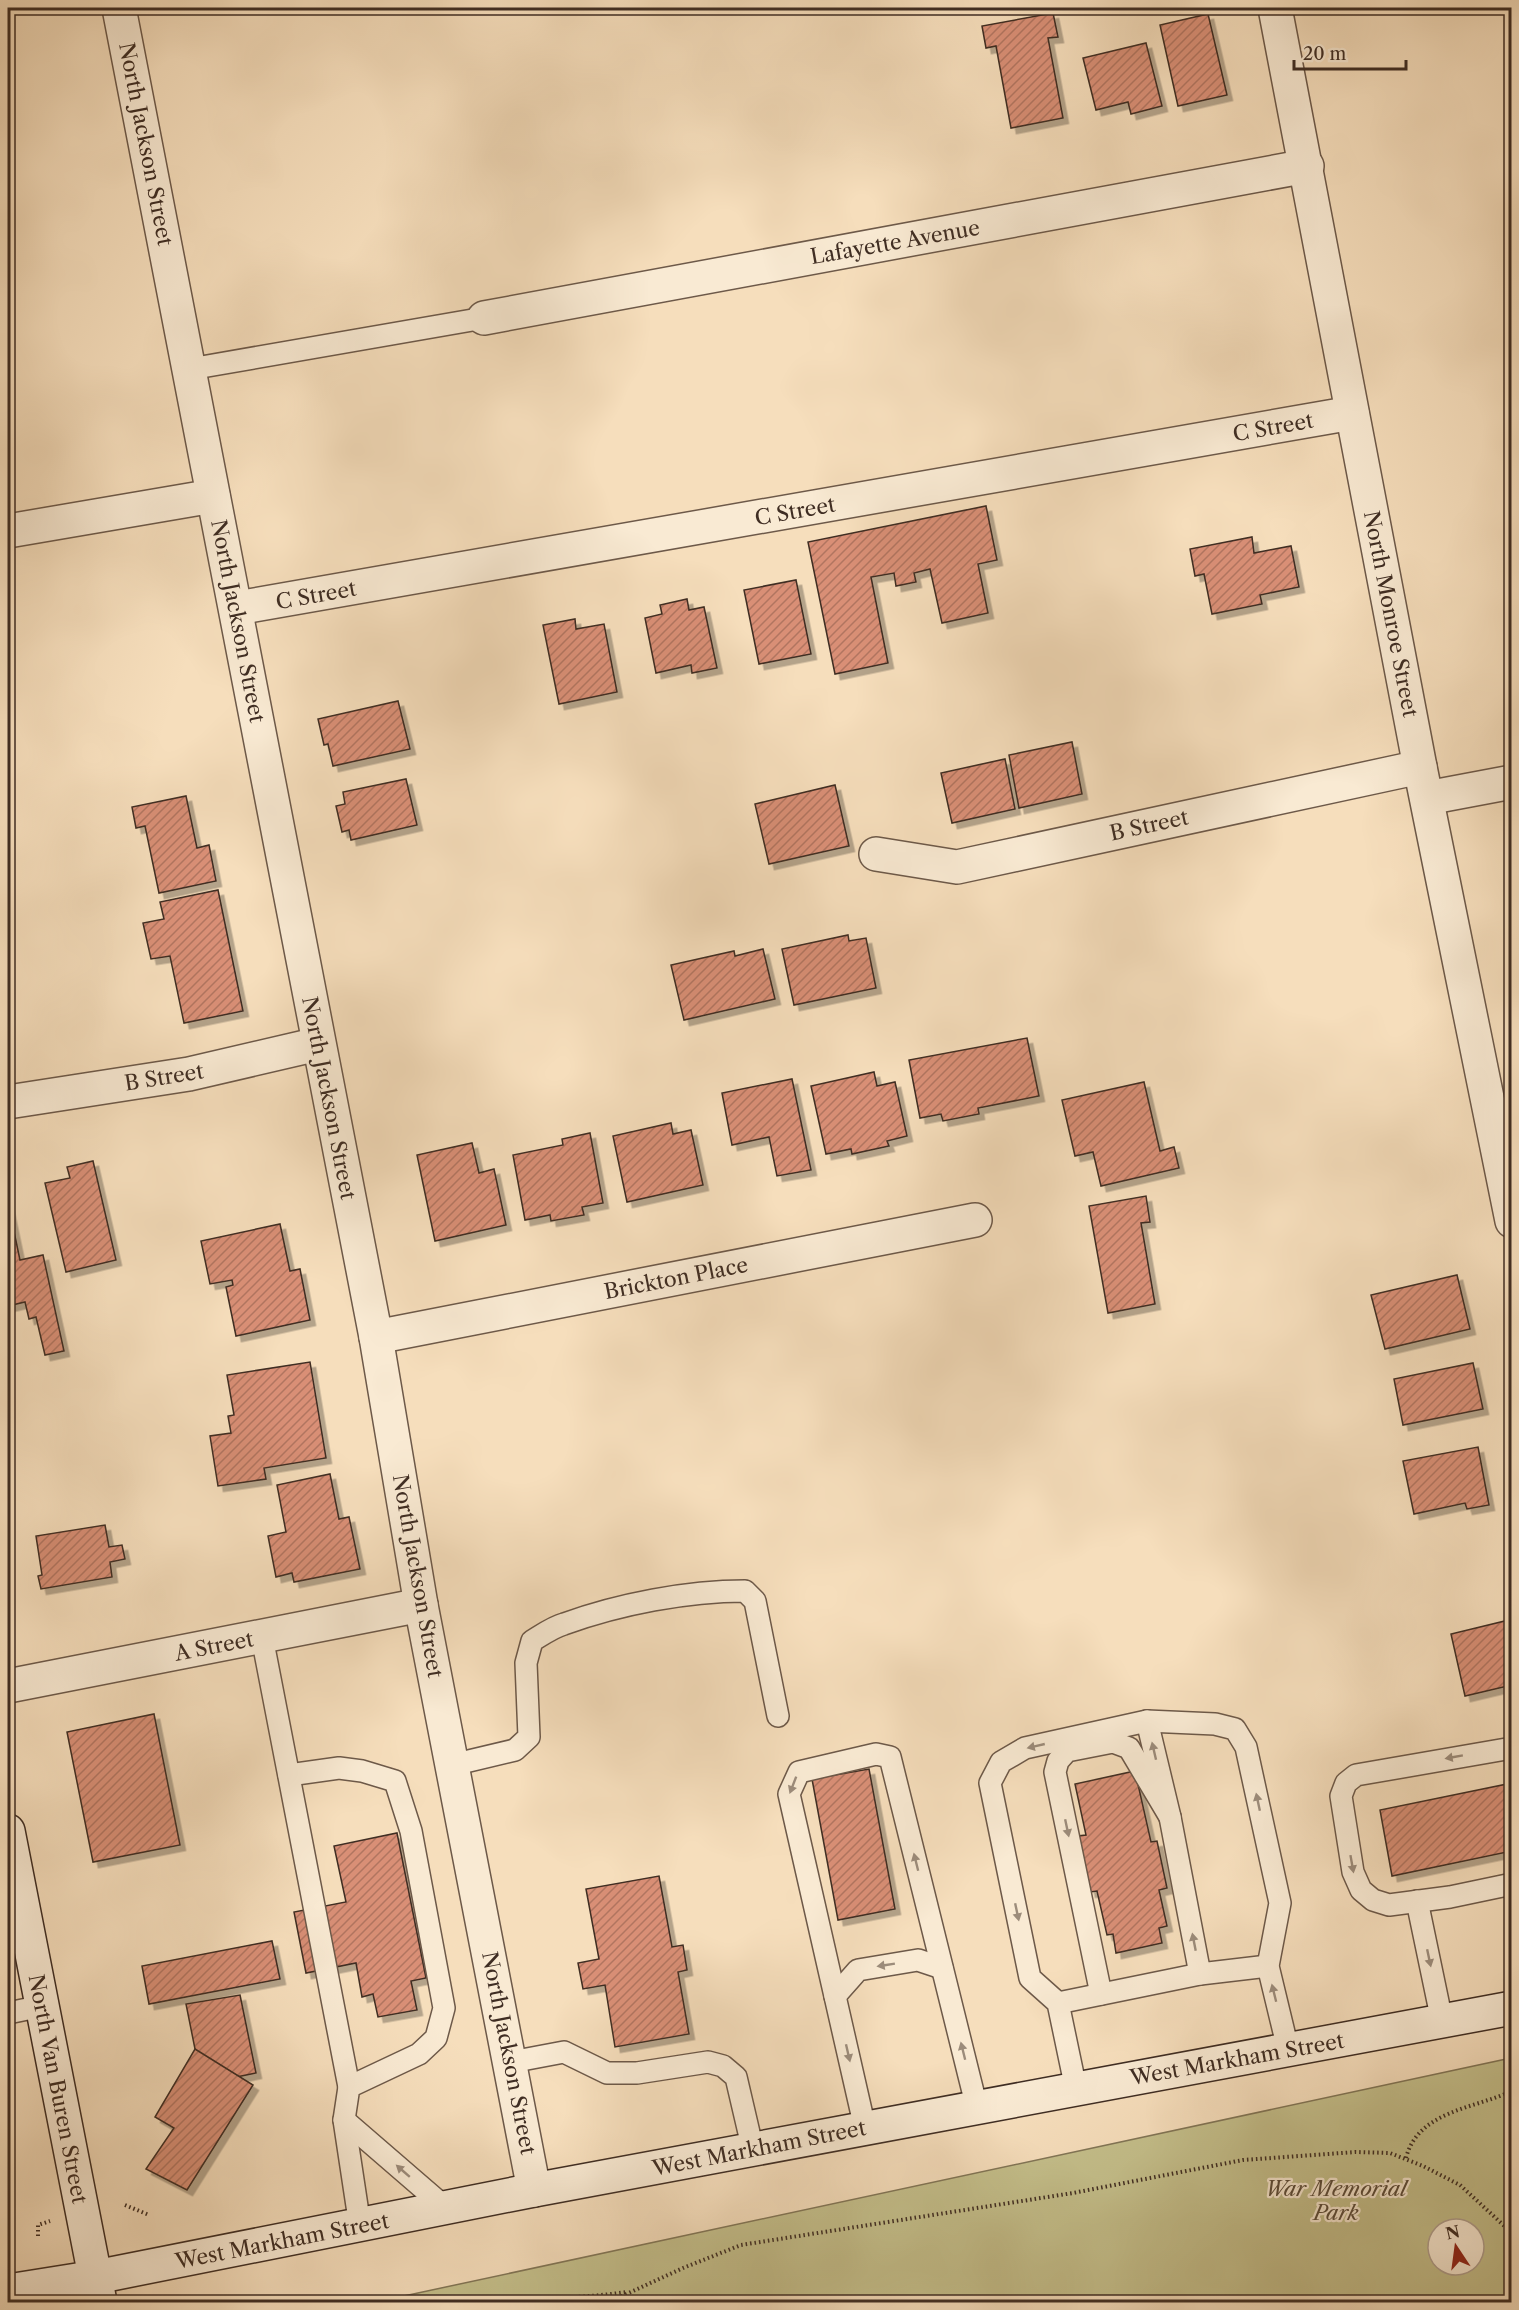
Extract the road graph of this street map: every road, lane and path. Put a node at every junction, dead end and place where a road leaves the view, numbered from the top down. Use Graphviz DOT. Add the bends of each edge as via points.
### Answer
graph roads {
  1 [pos="119,8"];
  2 [pos="1275,8"];
  3 [pos="1306,166"];
  4 [pos="484,318"];
  5 [pos="190,369"];
  6 [pos="1352,413"];
  7 [pos="213,496"];
  8 [pos="8,531"];
  9 [pos="237,608"];
  10 [pos="1512,782"];
  11 [pos="1424,783"];
  12 [pos="876,854"];
  13 [pos="318,1044"];
  14 [pos="8,1102"];
  15 [pos="975,1220"];
  16 [pos="1512,1221"];
  17 [pos="376,1337"];
  18 [pos="421,1605"];
  19 [pos="262,1637"];
  20 [pos="8,1686"];
  21 [pos="778,1716"];
  22 [pos="1147,1721"];
  23 [pos="1512,1748"];
  24 [pos="452,1765"];
  25 [pos="289,1775"];
  26 [pos="1170,1817"];
  27 [pos="8,1831"];
  28 [pos="1512,1884"];
  29 [pos="1417,1901"];
  30 [pos="1268,1966"];
  31 [pos="942,1968"];
  32 [pos="1200,1974"];
  33 [pos="1101,1994"];
  34 [pos="835,1996"];
  35 [pos="1058,2003"];
  36 [pos="42,2006"];
  37 [pos="1512,2008"];
  38 [pos="8,2013"];
  39 [pos="1442,2021"];
  40 [pos="1288,2049"];
  41 [pos="511,2062"];
  42 [pos="349,2087"];
  43 [pos="1077,2089"];
  44 [pos="1512,2091"];
  45 [pos="977,2108"];
  46 [pos="344,2120"];
  47 [pos="865,2128"];
  48 [pos="753,2150"];
  49 [pos="1406,2158"];
  50 [pos="534,2190"];
  51 [pos="125,2205"];
  52 [pos="447,2209"];
  53 [pos="149,2215"];
  54 [pos="51,2221"];
  55 [pos="360,2226"];
  56 [pos="1512,2233"];
  57 [pos="38,2236"];
  58 [pos="98,2290"];
  59 [pos="8,2291"];
  60 [pos="630,2292"];
  61 [pos="390,2302"];
  62 [pos="609,2302"];
  1 -- 5 [label="street, North Jackson Street"];
  2 -- 3 [label="street, North Monroe Street"];
  3 -- 4 [label="street, Lafayette Avenue"];
  3 -- 6 [label="street, North Monroe Street"];
  4 -- 5 [label="lane"];
  5 -- 7 [label="street, North Jackson Street"];
  6 -- 9 [label="street, C Street"];
  6 -- 11 [label="street, North Monroe Street"];
  7 -- 8 [label="street"];
  7 -- 9 [label="street, North Jackson Street"];
  9 -- 13 [label="street, North Jackson Street"];
  10 -- 11 [label="street, B Street"];
  11 -- 12 [label="street, B Street" via="957,867"];
  11 -- 16 [label="street, North Monroe Street"];
  13 -- 14 [label="street, B Street" via="189,1074"];
  13 -- 17 [label="street, North Jackson Street"];
  15 -- 17 [label="street, Brickton Place"];
  17 -- 18 [label="street, North Jackson Street"];
  18 -- 19 [label="street, A Street"];
  18 -- 24 [label="street, North Jackson Street"];
  19 -- 20 [label="street, A Street"];
  19 -- 25 [label="lane"];
  21 -- 24 [label="lane" via="755,1601 745,1591 710,1591 636,1604 562,1624 532,1641 526,1663 529,1737 515,1750"];
  26 -- 22 [label="lane, one-way"];
  30 -- 22 [label="lane, one-way" via="1280,1903 1246,1748 1235,1729 1225,1726"];
  22 -- 35 [label="lane, one-way" via="1024,1748 1001,1762 990,1783 1030,1978"];
  23 -- 29 [label="lane, one-way" via="1356,1775 1346,1783 1341,1796 1353,1872 1360,1890 1389,1905"];
  24 -- 41 [label="street, North Jackson Street"];
  25 -- 42 [label="lane"];
  25 -- 42 [label="lane" via="339,1768 395,1781 411,1832 444,2008 436,2038 419,2054"];
  32 -- 26 [label="lane, one-way"];
  26 -- 33 [label="lane, one-way" via="1129,1748 1113,1742 1066,1751 1058,1761 1055,1772"];
  27 -- 36 [label="street, North Van Buren Street"];
  28 -- 29 [label="lane"];
  29 -- 39 [label="lane, one-way"];
  30 -- 32 [label="lane"];
  40 -- 30 [label="lane, one-way"];
  31 -- 34 [label="lane, one-way" via="918,1960 858,1970"];
  31 -- 34 [label="lane, one-way" via="890,1757 876,1754 799,1772 789,1794"];
  45 -- 31 [label="lane, one-way"];
  32 -- 33 [label="lane"];
  33 -- 35 [label="lane"];
  34 -- 47 [label="lane, one-way"];
  35 -- 43 [label="lane"];
  36 -- 38 [label="lane"];
  36 -- 58 [label="street, North Van Buren Street"];
  37 -- 39 [label="street, West Markham Street"];
  39 -- 40 [label="street, West Markham Street"];
  40 -- 43 [label="street, West Markham Street"];
  41 -- 48 [label="lane" via="564,2052 607,2073 637,2073 708,2062 723,2066 736,2077"];
  41 -- 50 [label="street, North Jackson Street"];
  42 -- 46 [label="lane"];
  43 -- 45 [label="street, West Markham Street"];
  44 -- 49 [label="path" via="1428,2123 1410,2142"];
  45 -- 47 [label="street, West Markham Street"];
  52 -- 46 [label="lane, one-way"];
  46 -- 55 [label="lane"];
  47 -- 48 [label="street, West Markham Street"];
  48 -- 50 [label="street, West Markham Street"];
  49 -- 56 [label="path" via="1460,2185"];
  49 -- 60 [label="path" via="1390,2153 1356,2152 1243,2160 1073,2193 741,2245"];
  50 -- 52 [label="street, West Markham Street"];
  51 -- 53 [label="path"];
  52 -- 55 [label="street, West Markham Street"];
  54 -- 57 [label="path" via="38,2225"];
  55 -- 58 [label="street, West Markham Street"];
  58 -- 59 [label="street, West Markham Street"];
  60 -- 61 [label="path" via="592,2297"];
  60 -- 62 [label="path"];
}
